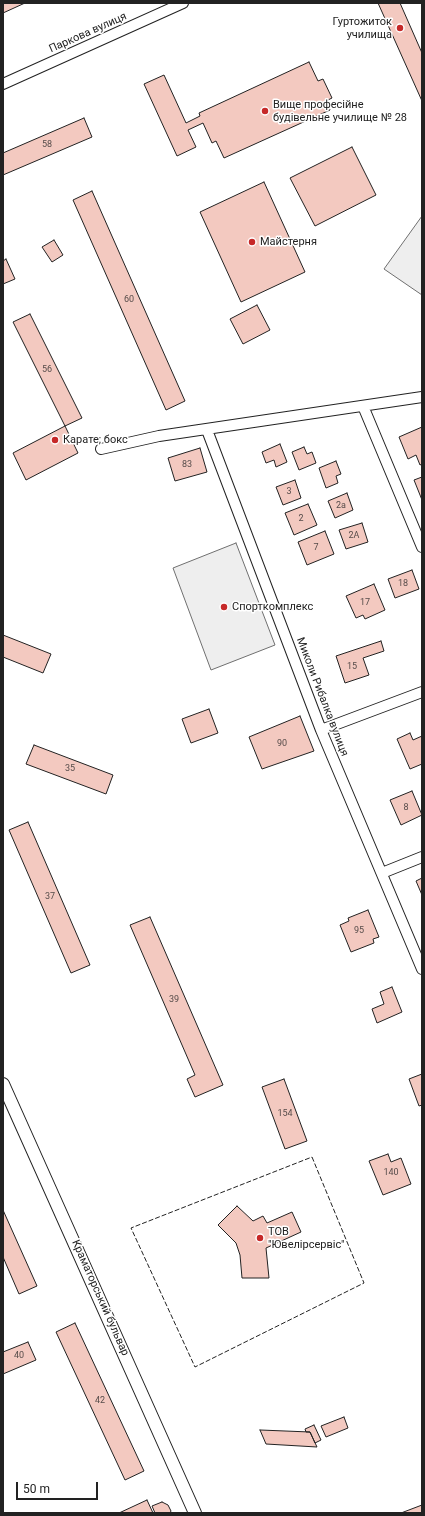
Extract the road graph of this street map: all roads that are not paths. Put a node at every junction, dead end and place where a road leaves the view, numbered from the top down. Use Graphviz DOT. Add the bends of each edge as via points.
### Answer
graph roads {
  1 [pos="183,3"];
  2 [pos="3,84"];
  3 [pos="422,397"];
  4 [pos="363,406"];
  5 [pos="207,430"];
  6 [pos="101,449"];
  7 [pos="422,547"];
  8 [pos="422,692"];
  9 [pos="321,730"];
  10 [pos="422,857"];
  11 [pos="382,873"];
  12 [pos="422,969"];
  13 [pos="3,1084"];
  14 [pos="195,1513"];
  1 -- 2 [label="street, Паркова вулиця"];
  3 -- 4 [label="street"];
  4 -- 5 [label="street"];
  4 -- 7 [label="street"];
  5 -- 6 [label="street" via="160,436"];
  5 -- 9 [label="street, Миколи Рибалка вулиця"];
  8 -- 9 [label="street"];
  9 -- 11 [label="street, Миколи Рибалка вулиця"];
  10 -- 11 [label="street"];
  11 -- 12 [label="street, Миколи Рибалка вулиця"];
  13 -- 14 [label="street, Краматорський бульвар"];
}
